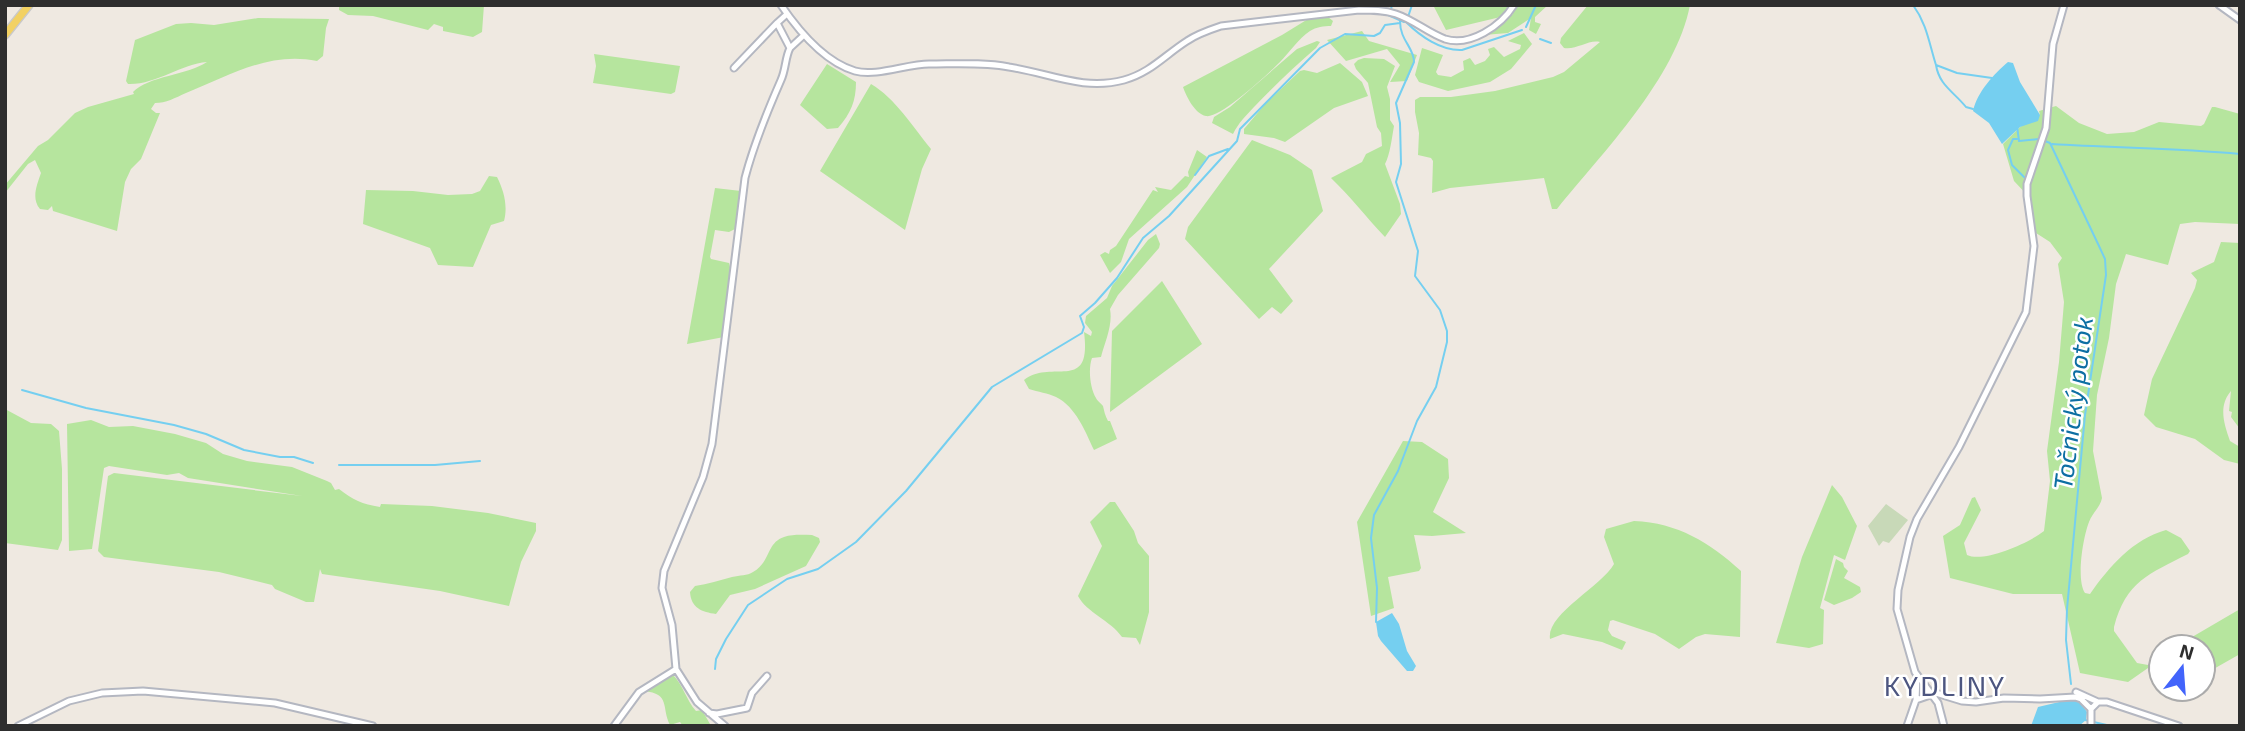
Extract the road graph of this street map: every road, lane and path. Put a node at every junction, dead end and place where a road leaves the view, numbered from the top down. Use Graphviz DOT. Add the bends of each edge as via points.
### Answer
graph roads {
  1 [pos="29,5"];
  2 [pos="781,5"];
  3 [pos="1514,5"];
  4 [pos="2064,5"];
  5 [pos="2219,5"];
  6 [pos="1359,8"];
  7 [pos="787,14"];
  8 [pos="2240,20"];
  9 [pos="777,23"];
  10 [pos="5,35"];
  11 [pos="803,36"];
  12 [pos="790,48"];
  13 [pos="734,68"];
  14 [pos="676,669"];
  15 [pos="767,676"];
  16 [pos="1917,676"];
  17 [pos="2076,692"];
  18 [pos="1931,694"];
  19 [pos="2055,694"];
  20 [pos="2040,699"];
  21 [pos="1916,700"];
  22 [pos="2098,702"];
  23 [pos="2091,709"];
  24 [pos="709,713"];
  25 [pos="18,726"];
  26 [pos="373,726"];
  27 [pos="614,726"];
  28 [pos="725,726"];
  29 [pos="1907,726"];
  30 [pos="1944,726"];
  31 [pos="2091,726"];
  32 [pos="2179,726"];
  1 -- 10 [label="main road"];
  2 -- 7 [label="street"];
  3 -- 6 [label="street" via="1498,24 1461,40 1444,39 1412,20 1382,10"];
  4 -- 16 [label="street" via="2053,44 2046,128 2027,189 2034,241 2028,305 1959,447 1917,519 1898,590 1897,610"];
  5 -- 8 [label="street"];
  6 -- 11 [label="street" via="1221,26 1185,42 1146,72 1094,84 998,65 926,64 858,72"];
  7 -- 9 [label="street"];
  7 -- 11 [label="street"];
  9 -- 12 [label="street"];
  9 -- 13 [label="street"];
  11 -- 12 [label="street"];
  12 -- 14 [label="street" via="745,178 712,444 664,571 662,588 672,625"];
  14 -- 24 [label="street"];
  14 -- 27 [label="street" via="639,692"];
  15 -- 24 [label="street" via="747,708"];
  16 -- 18 [label="street"];
  16 -- 21 [label="street"];
  17 -- 22 [label="street"];
  18 -- 20 [label="street" via="1976,702"];
  18 -- 21 [label="street"];
  18 -- 30 [label="street"];
  19 -- 20 [label="street"];
  20 -- 23 [label="street" via="2074,697"];
  21 -- 29 [label="street"];
  22 -- 23 [label="street"];
  22 -- 32 [label="street"];
  23 -- 31 [label="street"];
  24 -- 28 [label="street"];
  25 -- 26 [label="street" via="69,701 102,693 143,691 275,703"];
}
